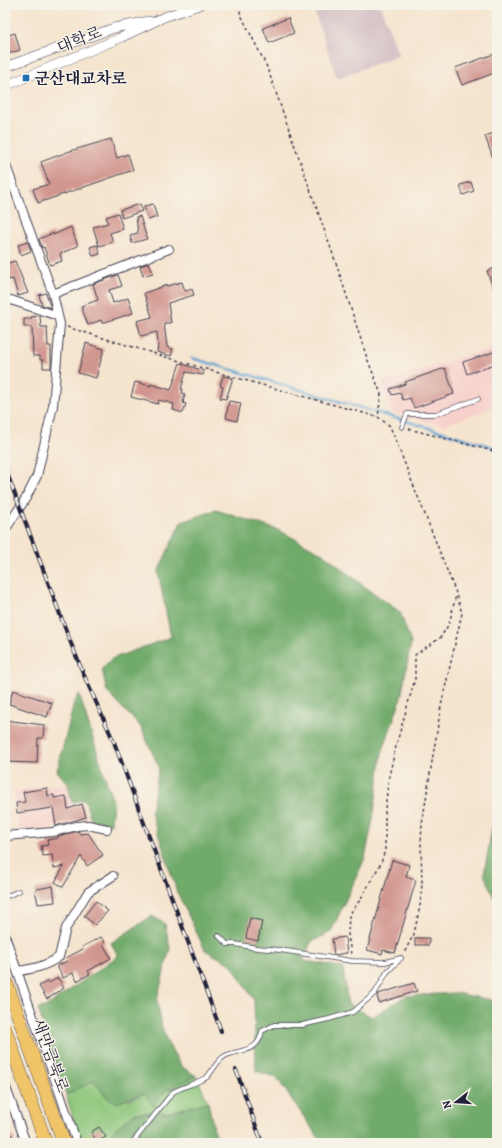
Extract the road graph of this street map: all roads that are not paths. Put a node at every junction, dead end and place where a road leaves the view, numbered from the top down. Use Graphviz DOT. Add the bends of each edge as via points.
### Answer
graph roads {
  1 [pos="199,5"];
  2 [pos="164,17"];
  3 [pos="5,67"];
  4 [pos="5,86"];
  5 [pos="5,163"];
  6 [pos="169,249"];
  7 [pos="53,294"];
  8 [pos="5,300"];
  9 [pos="59,320"];
  10 [pos="478,399"];
  11 [pos="403,425"];
  12 [pos="5,530"];
  13 [pos="107,829"];
  14 [pos="5,836"];
  15 [pos="113,876"];
  16 [pos="20,891"];
  17 [pos="5,897"];
  18 [pos="5,936"];
  19 [pos="220,936"];
  20 [pos="18,971"];
  21 [pos="5,979"];
  22 [pos="5,1028"];
  23 [pos="5,1085"];
  24 [pos="26,1143"];
  25 [pos="46,1143"];
  26 [pos="64,1143"];
  27 [pos="76,1143"];
  28 [pos="132,1143"];
  1 -- 2 [label="street, 대학로"];
  2 -- 3 [label="street, 대학로" via="114,28"];
  2 -- 4 [label="street, 대학로"];
  5 -- 7 [label="street"];
  6 -- 7 [label="street"];
  7 -- 9 [label="street"];
  8 -- 9 [label="street" via="11,300"];
  9 -- 12 [label="street" via="53,406 37,476"];
  10 -- 11 [label="lane" via="436,414 407,414"];
  13 -- 14 [label="street" via="88,825 53,832"];
  15 -- 20 [label="street" via="88,892 66,928 59,957 35,969"];
  16 -- 17 [label="lane"];
  18 -- 20 [label="street"];
  19 -- 28 [label="lane" via="227,944 352,962 385,962 401,958 387,972 375,993 353,1012 302,1025 274,1025 262,1031 261,1039 251,1049 224,1056 206,1078 173,1092"];
  20 -- 27 [label="street"];
  21 -- 26 [label="highway, 새만금북로"];
  22 -- 25 [label="highway"];
  23 -- 24 [label="street"];
}
